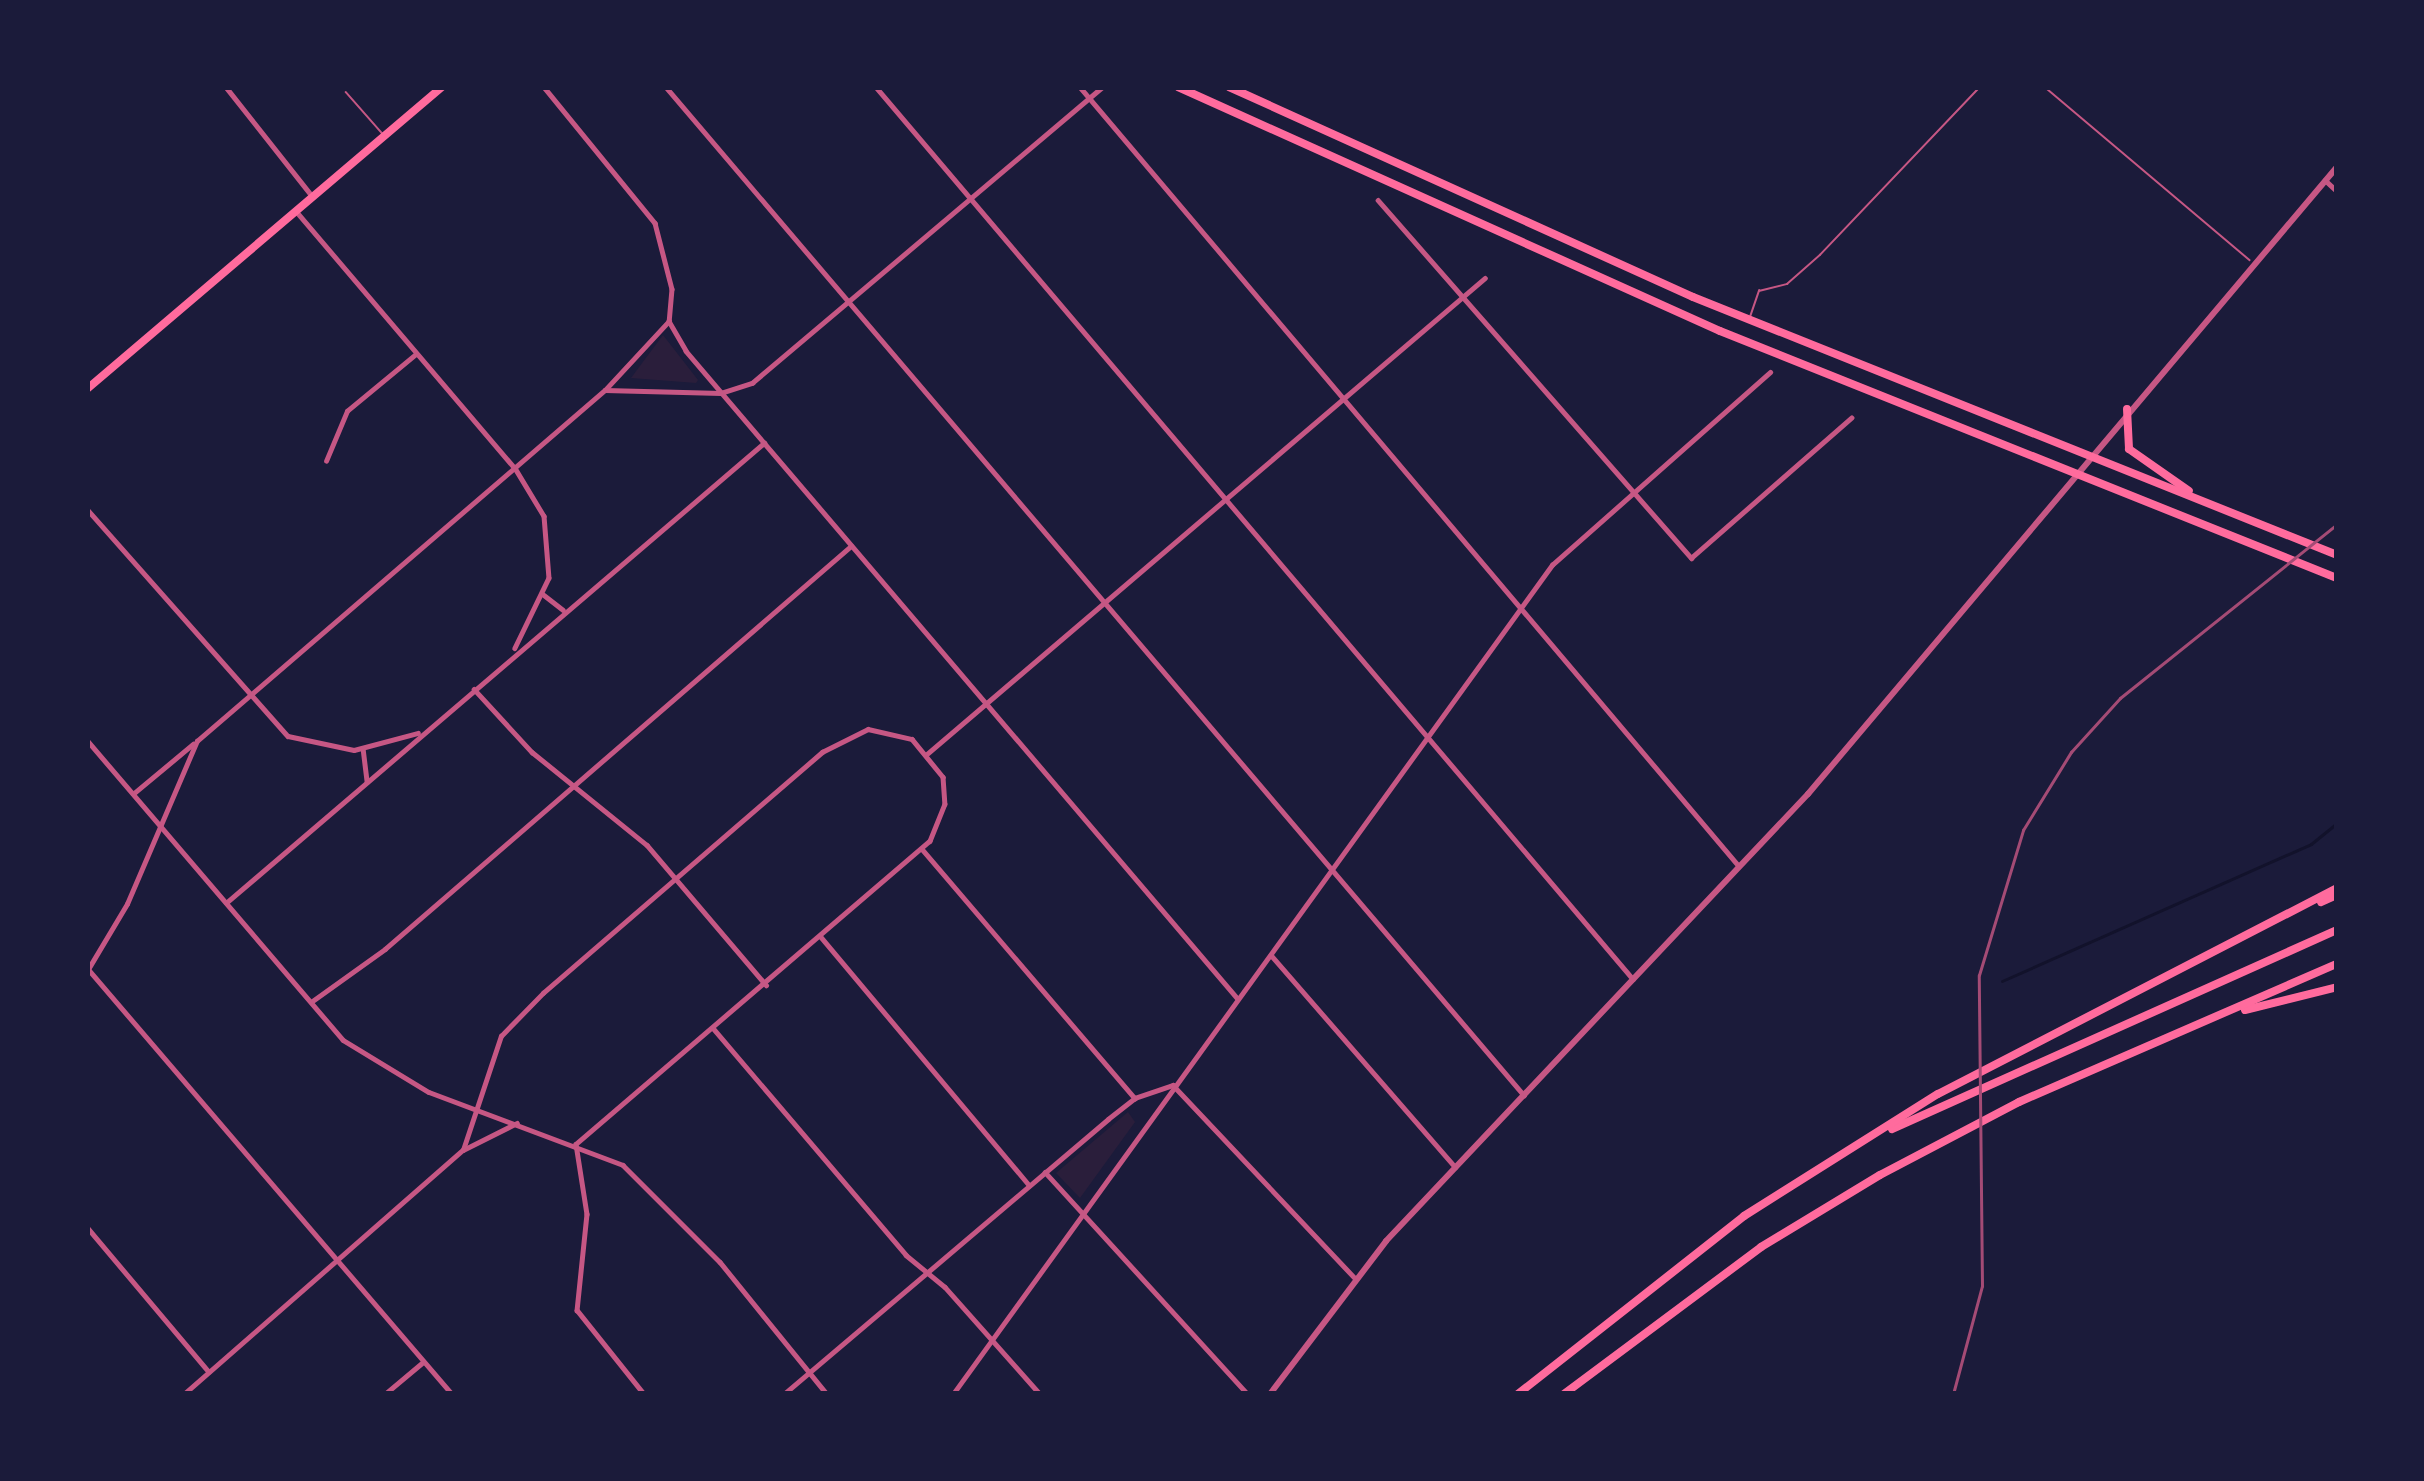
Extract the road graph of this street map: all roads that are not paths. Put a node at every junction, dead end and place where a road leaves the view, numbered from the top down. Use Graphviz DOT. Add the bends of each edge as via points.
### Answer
graph roads {
  1 [pos="226,87"];
  2 [pos="442,87"];
  3 [pos="544,87"];
  4 [pos="666,87"];
  5 [pos="876,87"];
  6 [pos="1080,87"];
  7 [pos="1102,87"];
  8 [pos="1178,87"];
  9 [pos="1229,87"];
  10 [pos="1980,87"];
  11 [pos="2044,87"];
  12 [pos="346,92"];
  13 [pos="1090,98"];
  14 [pos="384,136"];
  15 [pos="2337,167"];
  16 [pos="2325,180"];
  17 [pos="2337,190"];
  18 [pos="313,196"];
  19 [pos="970,200"];
  20 [pos="1378,200"];
  21 [pos="296,211"];
  22 [pos="2253,263"];
  23 [pos="1485,278"];
  24 [pos="1462,296"];
  25 [pos="852,302"];
  26 [pos="1749,319"];
  27 [pos="669,321"];
  28 [pos="1736,338"];
  29 [pos="416,354"];
  30 [pos="1770,371"];
  31 [pos="87,389"];
  32 [pos="605,390"];
  33 [pos="721,393"];
  34 [pos="1343,397"];
  35 [pos="2127,409"];
  36 [pos="1851,418"];
  37 [pos="764,443"];
  38 [pos="2090,456"];
  39 [pos="326,461"];
  40 [pos="515,468"];
  41 [pos="2078,471"];
  42 [pos="1630,488"];
  43 [pos="1224,499"];
  44 [pos="2206,501"];
  45 [pos="87,509"];
  46 [pos="851,547"];
  47 [pos="2337,555"];
  48 [pos="2337,578"];
  49 [pos="542,593"];
  50 [pos="1105,599"];
  51 [pos="1521,606"];
  52 [pos="563,610"];
  53 [pos="512,654"];
  54 [pos="474,689"];
  55 [pos="248,698"];
  56 [pos="986,705"];
  57 [pos="435,721"];
  58 [pos="1426,736"];
  59 [pos="87,740"];
  60 [pos="197,741"];
  61 [pos="363,748"];
  62 [pos="928,754"];
  63 [pos="367,782"];
  64 [pos="575,786"];
  65 [pos="133,794"];
  66 [pos="161,826"];
  67 [pos="922,849"];
  68 [pos="1330,867"];
  69 [pos="1741,867"];
  70 [pos="677,880"];
  71 [pos="2337,892"];
  72 [pos="226,903"];
  73 [pos="2337,930"];
  74 [pos="821,937"];
  75 [pos="1271,955"];
  76 [pos="2337,964"];
  77 [pos="88,969"];
  78 [pos="1634,980"];
  79 [pos="766,985"];
  80 [pos="2337,987"];
  81 [pos="1238,999"];
  82 [pos="311,1002"];
  83 [pos="2226,1014"];
  84 [pos="713,1028"];
  85 [pos="1173,1085"];
  86 [pos="1524,1095"];
  87 [pos="1135,1098"];
  88 [pos="1941,1099"];
  89 [pos="475,1108"];
  90 [pos="517,1123"];
  91 [pos="577,1144"];
  92 [pos="463,1150"];
  93 [pos="1456,1167"];
  94 [pos="1046,1172"];
  95 [pos="1029,1185"];
  96 [pos="1085,1208"];
  97 [pos="87,1227"];
  98 [pos="337,1261"];
  99 [pos="929,1270"];
  100 [pos="1355,1278"];
  101 [pos="992,1339"];
  102 [pos="424,1361"];
  103 [pos="209,1372"];
  104 [pos="808,1372"];
  105 [pos="184,1394"];
  106 [pos="385,1394"];
  107 [pos="452,1394"];
  108 [pos="644,1394"];
  109 [pos="784,1394"];
  110 [pos="827,1394"];
  111 [pos="952,1394"];
  112 [pos="1040,1394"];
  113 [pos="1248,1394"];
  114 [pos="1270,1394"];
  115 [pos="1518,1394"];
  116 [pos="1564,1394"];
  1 -- 18 [label="street"];
  2 -- 14 [label="main road"];
  3 -- 27 [label="street" via="655,223 672,289"];
  4 -- 25 [label="street"];
  5 -- 19 [label="street"];
  6 -- 13 [label="street"];
  7 -- 13 [label="street"];
  8 -- 28 [label="main road"];
  9 -- 26 [label="main road"];
  10 -- 26 [label="lane" via="1820,255 1787,284 1759,292"];
  11 -- 22 [label="lane"];
  12 -- 14 [label="lane"];
  13 -- 19 [label="street"];
  13 -- 34 [label="street"];
  14 -- 18 [label="main road"];
  15 -- 16 [label="street"];
  16 -- 17 [label="street"];
  16 -- 22 [label="street"];
  18 -- 21 [label="main road"];
  19 -- 25 [label="street"];
  19 -- 43 [label="street"];
  20 -- 24 [label="street"];
  21 -- 29 [label="street"];
  21 -- 31 [label="main road"];
  22 -- 35 [label="street"];
  23 -- 24 [label="street"];
  24 -- 34 [label="street"];
  24 -- 42 [label="street"];
  25 -- 33 [label="street" via="765,373"];
  25 -- 50 [label="street"];
  26 -- 28 [label="lane"];
  26 -- 38 [label="main road"];
  27 -- 32 [label="street"];
  27 -- 33 [label="street"];
  28 -- 41 [label="main road"];
  29 -- 39 [label="street" via="347,411"];
  29 -- 40 [label="street"];
  30 -- 42 [label="street"];
  32 -- 33 [label="street"];
  32 -- 40 [label="street"];
  33 -- 37 [label="street"];
  34 -- 43 [label="street"];
  34 -- 51 [label="street"];
  35 -- 38 [label="street"];
  35 -- 44 [label="main road" via="2128,449"];
  36 -- 42 [label="street" via="1691,558"];
  37 -- 46 [label="street"];
  37 -- 52 [label="street"];
  38 -- 41 [label="street"];
  38 -- 44 [label="main road"];
  40 -- 49 [label="street" via="549,530"];
  40 -- 55 [label="street"];
  41 -- 48 [label="main road"];
  41 -- 69 [label="street"];
  42 -- 51 [label="street"];
  43 -- 50 [label="street"];
  43 -- 58 [label="street"];
  44 -- 47 [label="main road"];
  45 -- 55 [label="street"];
  46 -- 56 [label="street"];
  46 -- 64 [label="street"];
  49 -- 52 [label="street"];
  49 -- 53 [label="street"];
  50 -- 56 [label="street"];
  50 -- 68 [label="street"];
  51 -- 58 [label="street"];
  51 -- 69 [label="street"];
  52 -- 53 [label="street"];
  53 -- 54 [label="street"];
  54 -- 57 [label="street"];
  54 -- 64 [label="street"];
  55 -- 60 [label="street"];
  55 -- 61 [label="street" via="311,747"];
  56 -- 62 [label="street"];
  56 -- 81 [label="street"];
  57 -- 61 [label="street"];
  57 -- 63 [label="street"];
  58 -- 68 [label="street"];
  58 -- 78 [label="street"];
  59 -- 65 [label="street"];
  60 -- 65 [label="street"];
  60 -- 66 [label="street"];
  61 -- 63 [label="street"];
  62 -- 67 [label="street" via="943,777 945,804"];
  62 -- 70 [label="street" via="882,729 843,738"];
  63 -- 72 [label="street"];
  64 -- 70 [label="street" via="634,832"];
  64 -- 82 [label="street"];
  65 -- 66 [label="street"];
  66 -- 72 [label="street"];
  66 -- 77 [label="street"];
  67 -- 74 [label="street"];
  67 -- 87 [label="street"];
  68 -- 75 [label="street"];
  68 -- 86 [label="street"];
  69 -- 78 [label="street"];
  70 -- 79 [label="street"];
  70 -- 89 [label="street" via="501,1036"];
  71 -- 88 [label="main road" via="2016,1052"];
  72 -- 82 [label="street"];
  73 -- 88 [label="main road"];
  74 -- 79 [label="street"];
  74 -- 95 [label="street"];
  75 -- 81 [label="street"];
  75 -- 93 [label="street"];
  76 -- 83 [label="main road"];
  77 -- 98 [label="street"];
  78 -- 86 [label="street"];
  79 -- 84 [label="street"];
  80 -- 83 [label="main road"];
  81 -- 85 [label="street"];
  82 -- 89 [label="street" via="371,1063"];
  83 -- 116 [label="main road" via="1945,1138 1761,1246"];
  84 -- 91 [label="street"];
  84 -- 99 [label="street" via="906,1255"];
  85 -- 87 [label="street"];
  85 -- 96 [label="street"];
  85 -- 100 [label="street"];
  86 -- 93 [label="street"];
  87 -- 94 [label="street"];
  88 -- 115 [label="main road" via="1847,1150 1689,1256"];
  89 -- 90 [label="street"];
  89 -- 92 [label="street"];
  90 -- 91 [label="street"];
  90 -- 92 [label="street"];
  91 -- 104 [label="street" via="652,1190"];
  91 -- 108 [label="street" via="587,1214 577,1310"];
  92 -- 98 [label="street"];
  93 -- 100 [label="street"];
  94 -- 95 [label="street"];
  94 -- 96 [label="street"];
  95 -- 99 [label="street"];
  96 -- 101 [label="street"];
  96 -- 113 [label="street"];
  97 -- 103 [label="street"];
  98 -- 102 [label="street"];
  98 -- 103 [label="street"];
  99 -- 101 [label="street"];
  99 -- 104 [label="street"];
  100 -- 114 [label="street"];
  101 -- 111 [label="street"];
  101 -- 112 [label="street"];
  102 -- 106 [label="street"];
  102 -- 107 [label="street"];
  103 -- 105 [label="street"];
  104 -- 109 [label="street"];
  104 -- 110 [label="street"];
}
